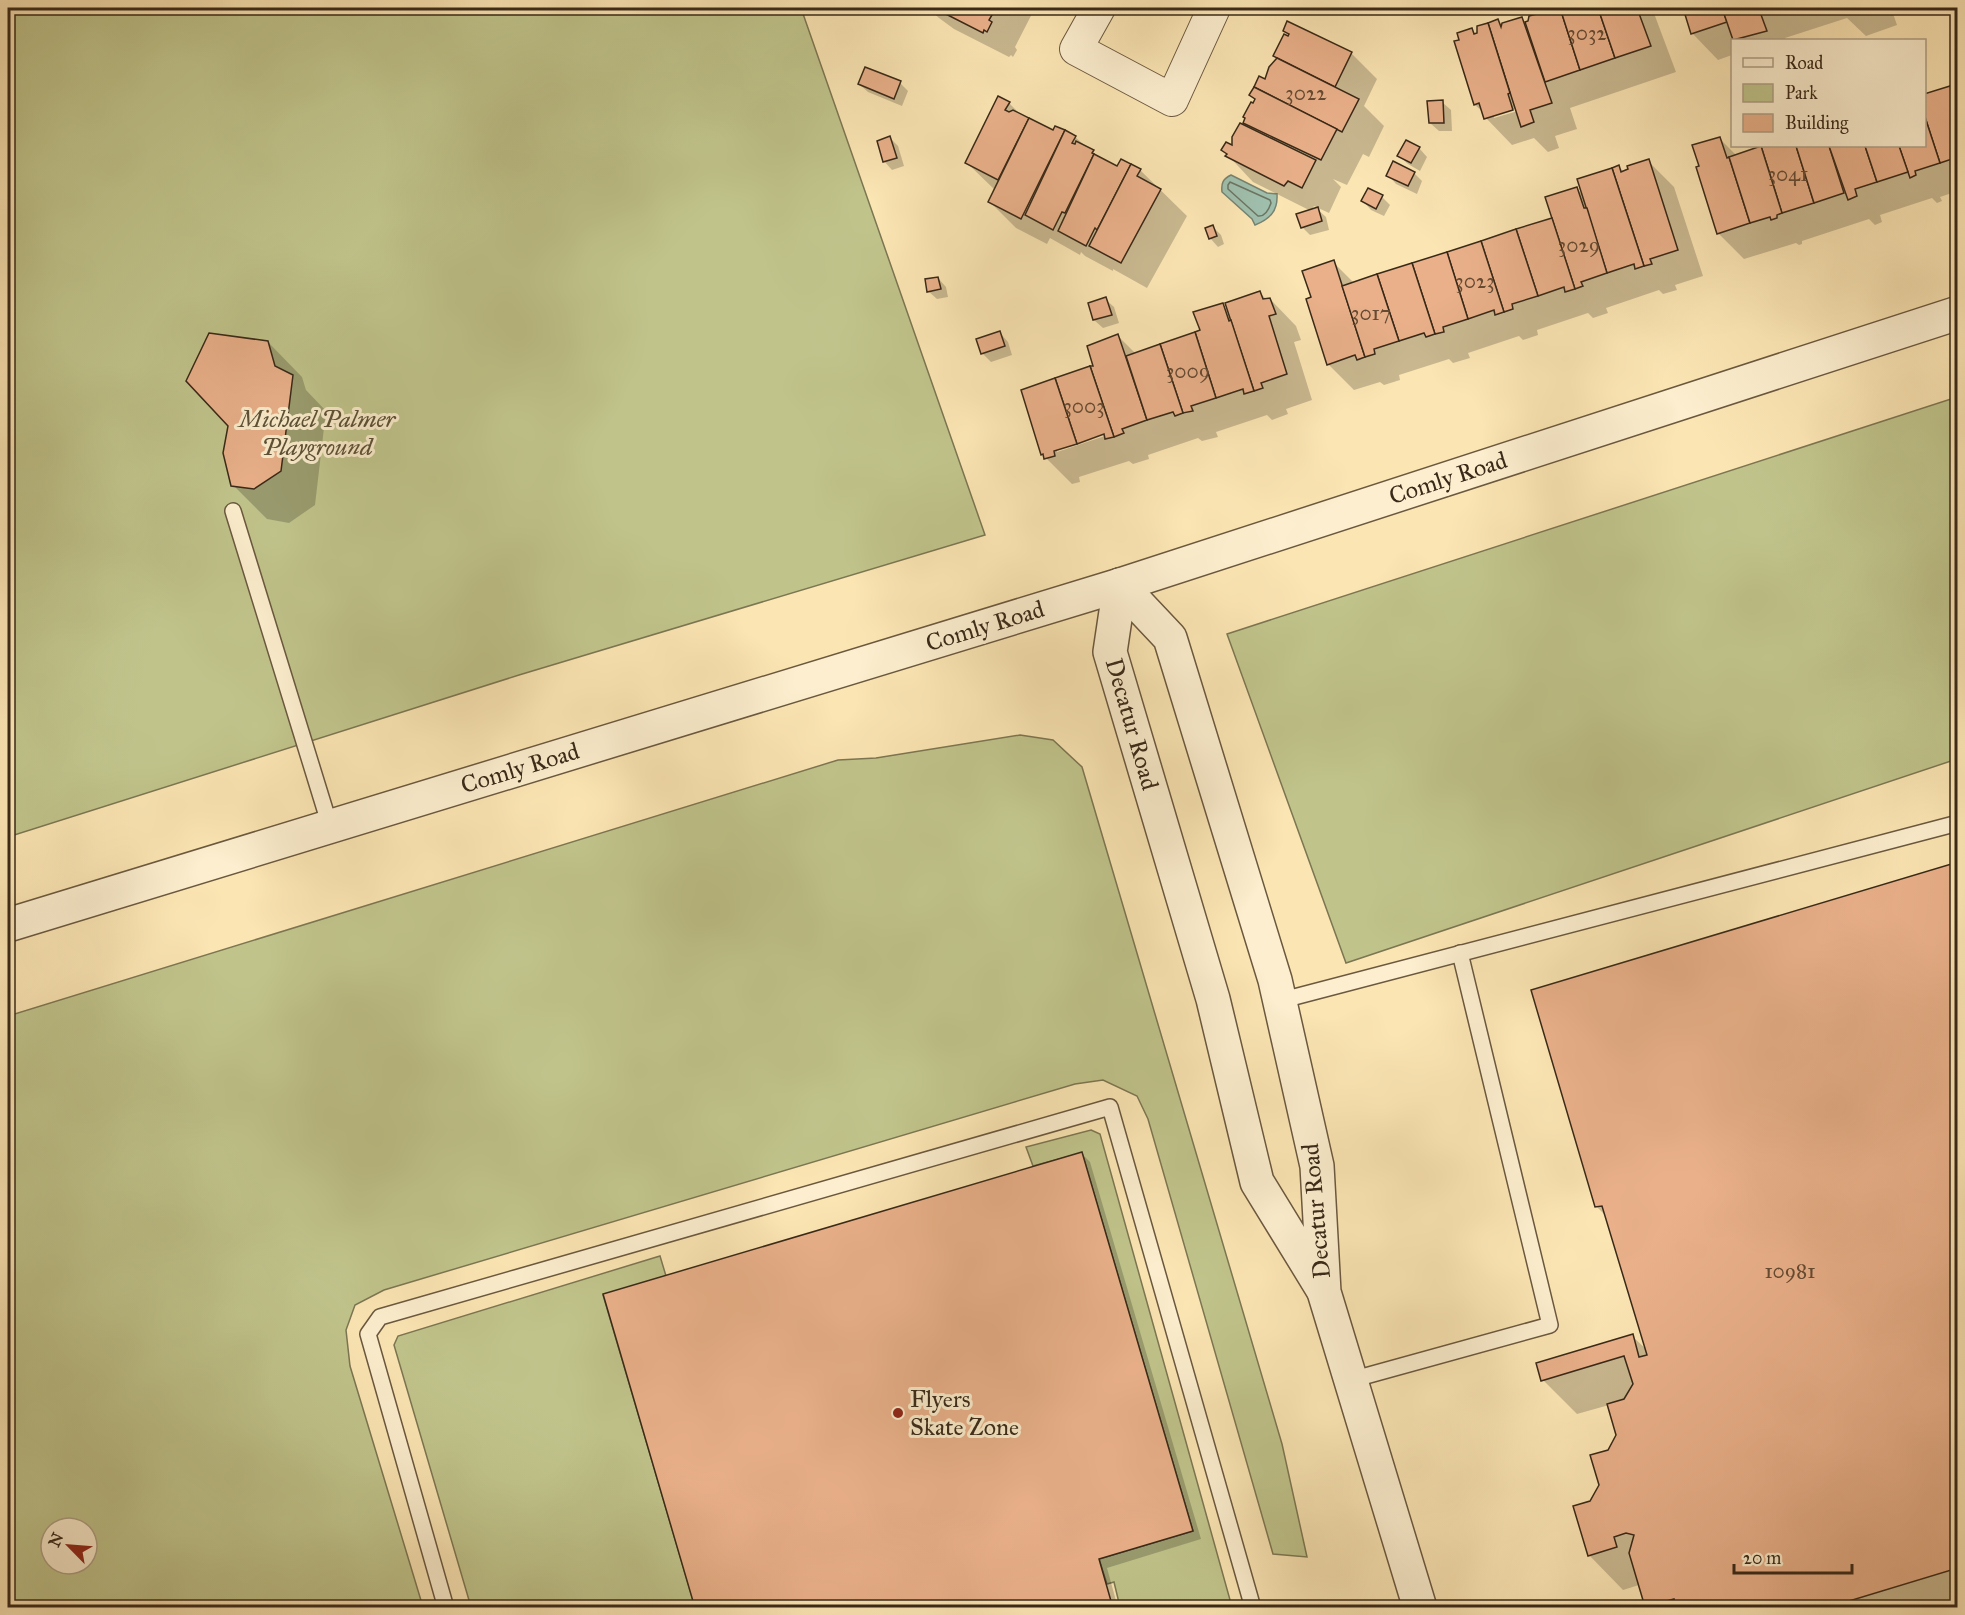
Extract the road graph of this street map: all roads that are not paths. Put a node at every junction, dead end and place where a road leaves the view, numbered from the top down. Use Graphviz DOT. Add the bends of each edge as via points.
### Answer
graph roads {
  1 [pos="1099,8"];
  2 [pos="1214,8"];
  3 [pos="1958,313"];
  4 [pos="234,511"];
  5 [pos="1120,585"];
  6 [pos="1958,823"];
  7 [pos="330,826"];
  8 [pos="8,925"];
  9 [pos="1461,953"];
  10 [pos="1279,1001"];
  11 [pos="1324,1292"];
  12 [pos="1350,1380"];
  13 [pos="1418,1607"];
  14 [pos="446,1608"];
  15 [pos="1253,1608"];
  1 -- 2 [label="street" via="1076,48 1172,100"];
  3 -- 5 [label="street, Comly Road"];
  4 -- 7 [label="lane"];
  5 -- 7 [label="street, Comly Road"];
  5 -- 10 [label="street, Decatur Road" via="1170,638"];
  5 -- 11 [label="street, Decatur Road" via="1110,652 1212,999 1257,1182"];
  6 -- 9 [label="lane"];
  7 -- 8 [label="street, Comly Road"];
  9 -- 10 [label="lane"];
  9 -- 12 [label="lane" via="1550,1325"];
  10 -- 11 [label="street, Decatur Road" via="1317,1166"];
  11 -- 12 [label="street, Decatur Road"];
  12 -- 13 [label="street, Decatur Road"];
  14 -- 15 [label="lane" via="368,1334 380,1317 1110,1107"];
}
